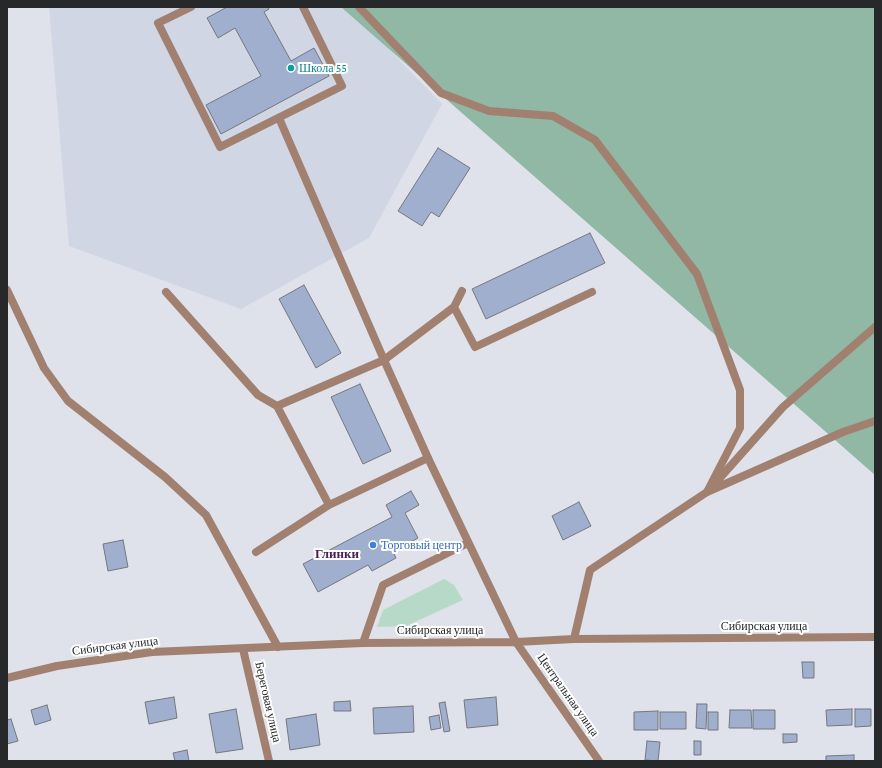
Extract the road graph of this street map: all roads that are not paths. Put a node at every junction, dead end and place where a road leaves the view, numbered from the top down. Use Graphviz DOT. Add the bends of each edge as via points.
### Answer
graph roads {
  1 [pos="191,7"];
  2 [pos="303,7"];
  3 [pos="359,7"];
  4 [pos="278,118"];
  5 [pos="7,290"];
  6 [pos="462,291"];
  7 [pos="166,292"];
  8 [pos="592,292"];
  9 [pos="454,307"];
  10 [pos="875,327"];
  11 [pos="384,360"];
  12 [pos="276,406"];
  13 [pos="875,421"];
  14 [pos="428,458"];
  15 [pos="707,492"];
  16 [pos="329,505"];
  17 [pos="468,543"];
  18 [pos="256,552"];
  19 [pos="875,637"];
  20 [pos="574,639"];
  21 [pos="516,642"];
  22 [pos="363,643"];
  23 [pos="278,647"];
  24 [pos="243,649"];
  25 [pos="7,678"];
  26 [pos="269,761"];
  27 [pos="599,761"];
  1 -- 4 [label="street" via="158,23 220,147"];
  2 -- 4 [label="street" via="342,86"];
  3 -- 15 [label="street" via="441,93 489,111 553,116 595,140 697,274 740,390 740,428"];
  4 -- 11 [label="street, Центральная улица"];
  5 -- 23 [label="street" via="44,368 68,401 164,476 206,515"];
  6 -- 9 [label="street"];
  7 -- 12 [label="street" via="258,395"];
  8 -- 9 [label="street" via="474,347"];
  9 -- 11 [label="street"];
  10 -- 15 [label="street" via="783,407"];
  11 -- 12 [label="street"];
  11 -- 14 [label="street, Центральная улица"];
  12 -- 16 [label="street"];
  13 -- 15 [label="street" via="843,432"];
  14 -- 16 [label="street"];
  14 -- 17 [label="street, Центральная улица"];
  15 -- 20 [label="street" via="590,570"];
  16 -- 18 [label="street"];
  17 -- 21 [label="street, Центральная улица"];
  17 -- 22 [label="street" via="383,585"];
  19 -- 20 [label="street, Сибирская улица"];
  20 -- 21 [label="street, Сибирская улица"];
  21 -- 22 [label="street, Сибирская улица"];
  21 -- 27 [label="street, Центральная улица"];
  22 -- 23 [label="street, Сибирская улица"];
  23 -- 24 [label="street, Сибирская улица"];
  24 -- 25 [label="street, Сибирская улица" via="152,652 58,666"];
  24 -- 26 [label="street, Береговая улица"];
}
